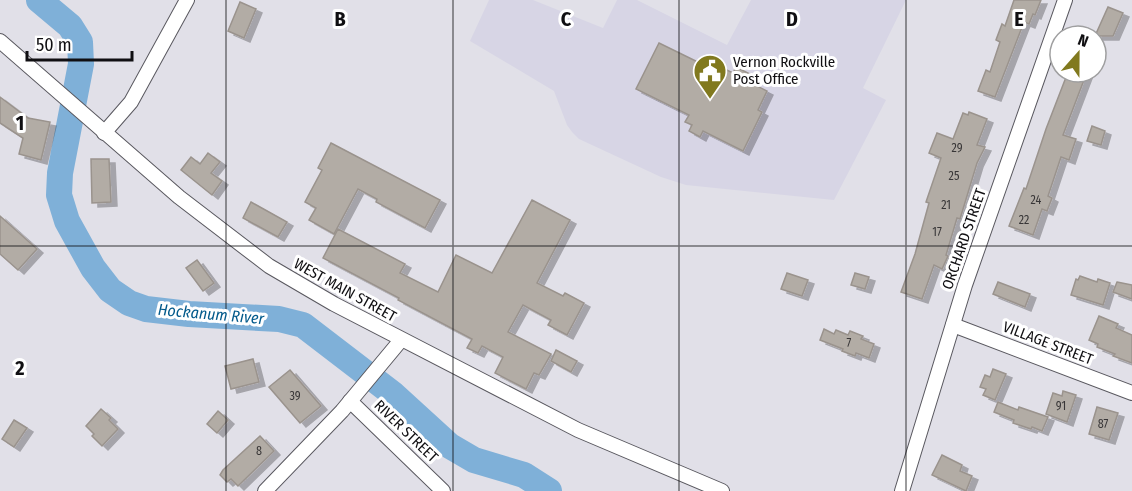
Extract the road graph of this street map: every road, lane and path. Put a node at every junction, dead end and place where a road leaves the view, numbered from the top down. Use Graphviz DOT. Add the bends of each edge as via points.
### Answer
graph roads {
  1 [pos="187,0"];
  2 [pos="1065,0"];
  3 [pos="0,41"];
  4 [pos="104,133"];
  5 [pos="953,325"];
  6 [pos="401,340"];
  7 [pos="1132,393"];
  8 [pos="355,396"];
  9 [pos="265,491"];
  10 [pos="443,491"];
  11 [pos="722,491"];
  12 [pos="902,491"];
  1 -- 4 [label="street" via="131,102"];
  2 -- 5 [label="street, ORCHARD STREET"];
  3 -- 4 [label="street, WEST MAIN STREET"];
  4 -- 6 [label="street, WEST MAIN STREET" via="261,261"];
  5 -- 7 [label="street, VILLAGE STREET"];
  5 -- 12 [label="street, ORCHARD STREET"];
  6 -- 8 [label="street, RIVER STREET"];
  6 -- 11 [label="street, WEST MAIN STREET" via="578,430"];
  8 -- 9 [label="street"];
  8 -- 10 [label="street, RIVER STREET"];
}
